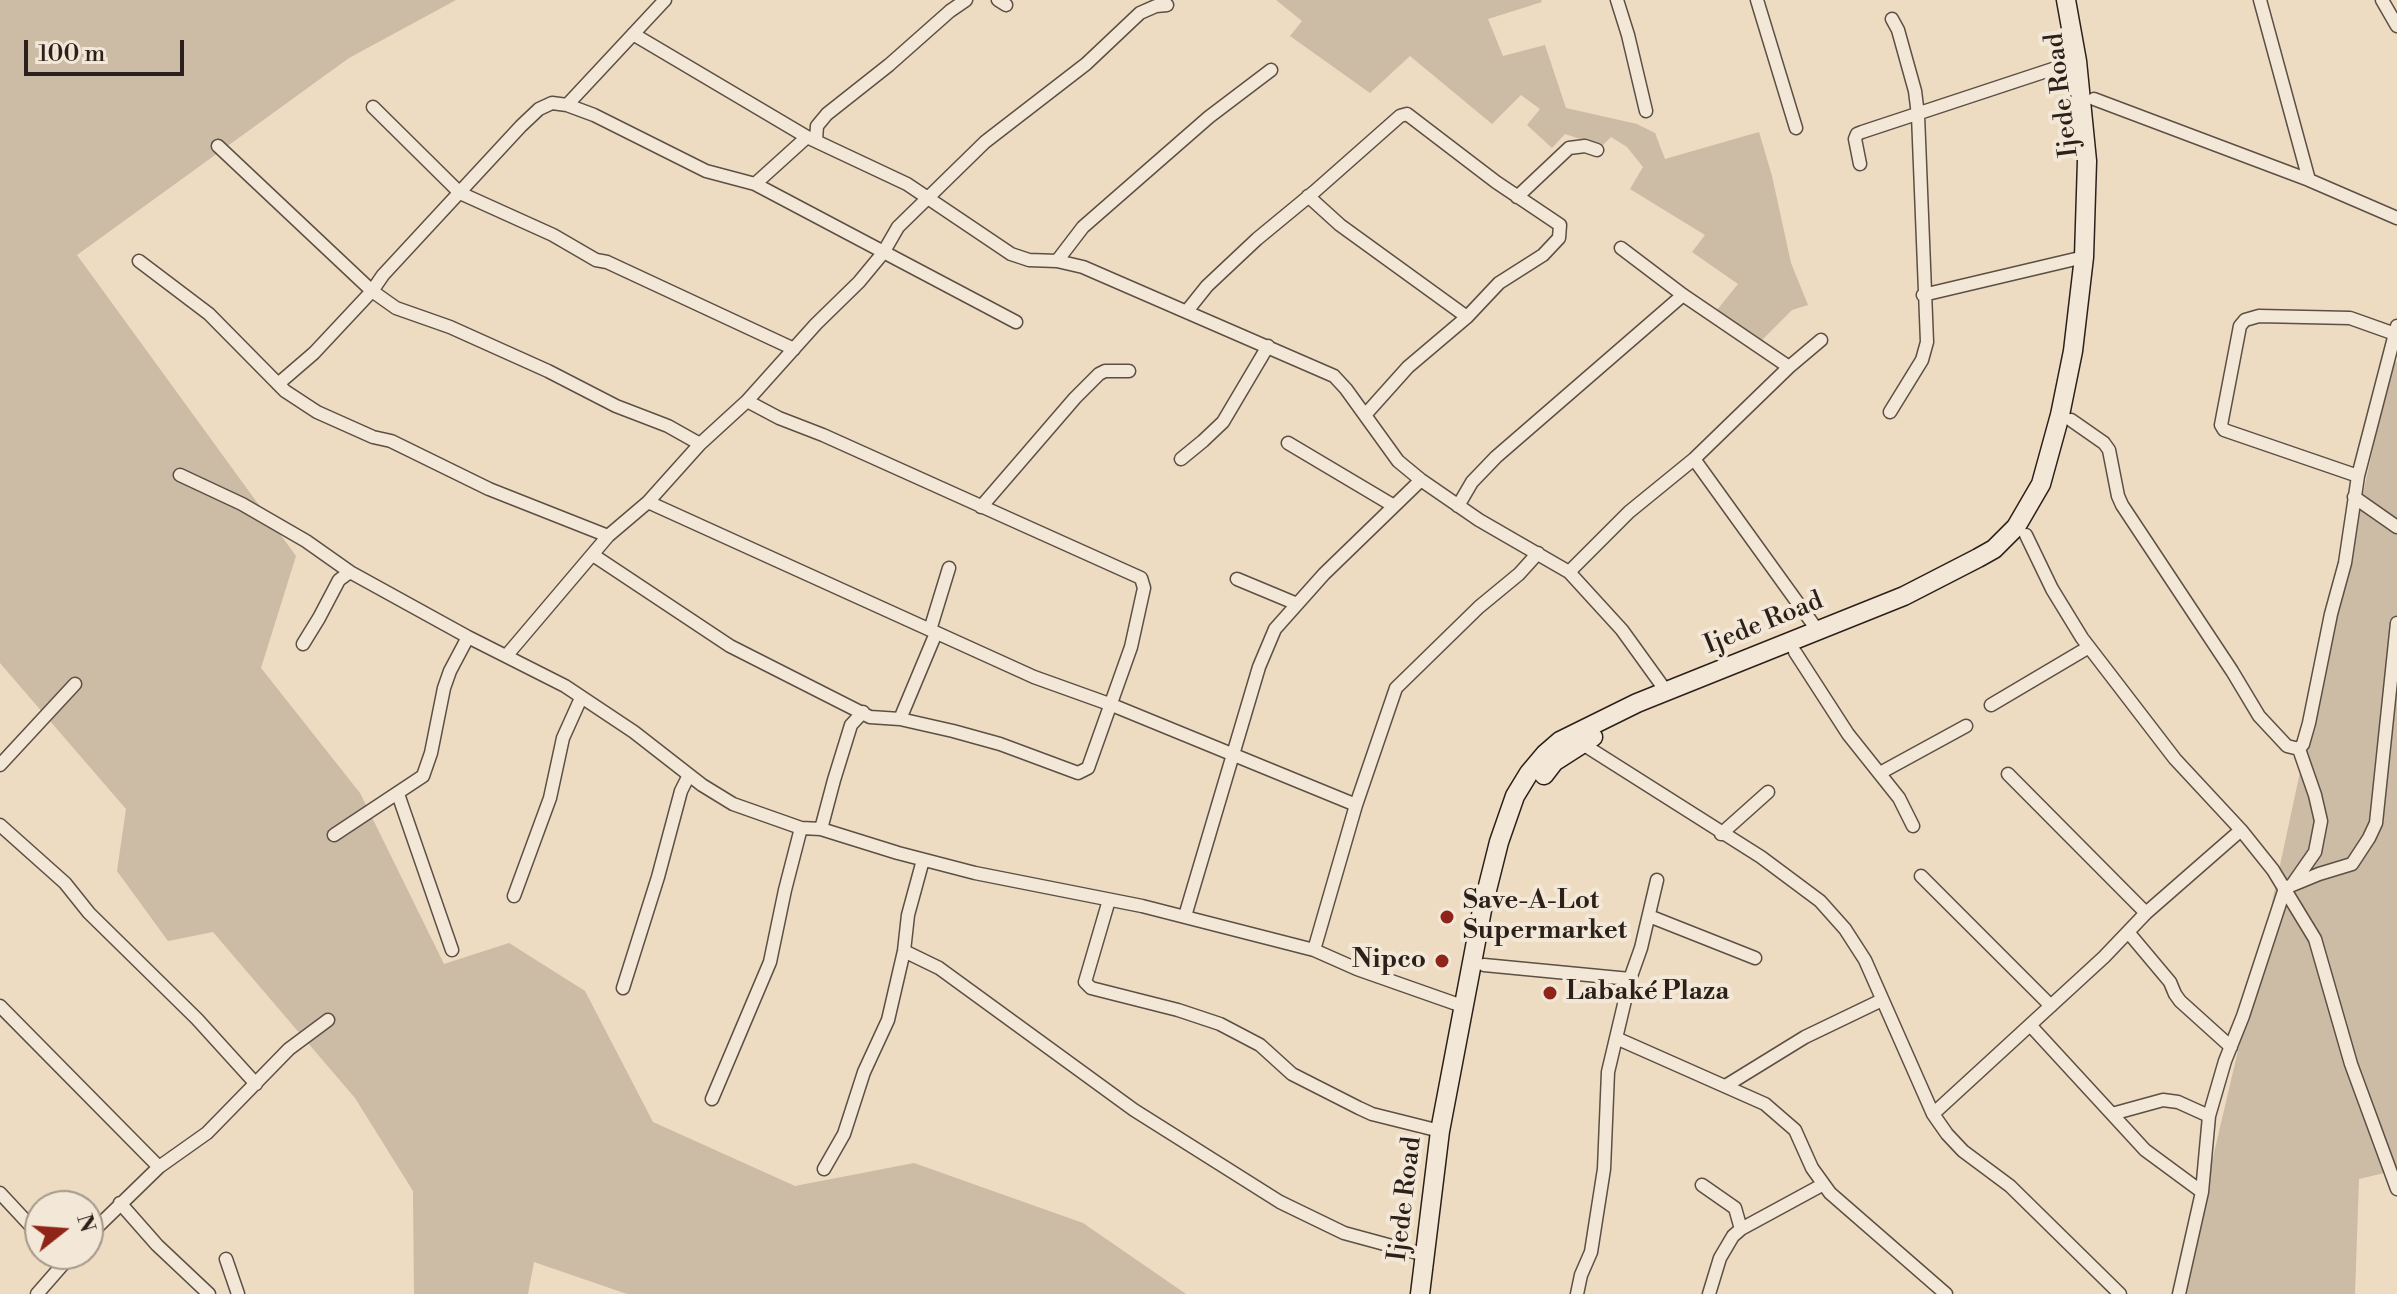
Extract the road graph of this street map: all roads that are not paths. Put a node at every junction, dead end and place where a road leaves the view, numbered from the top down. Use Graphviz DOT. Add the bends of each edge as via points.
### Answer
graph roads {
  1 [pos="665,0"];
  2 [pos="966,0"];
  3 [pos="1617,0"];
  4 [pos="1757,0"];
  5 [pos="2066,0"];
  6 [pos="2077,0"];
  7 [pos="2260,0"];
  8 [pos="2382,0"];
  9 [pos="1167,5"];
  10 [pos="1892,19"];
  11 [pos="2397,26"];
  12 [pos="633,34"];
  13 [pos="2077,61"];
  14 [pos="1271,70"];
  15 [pos="2094,99"];
  16 [pos="567,105"];
  17 [pos="373,107"];
  18 [pos="1646,111"];
  19 [pos="1918,115"];
  20 [pos="1796,128"];
  21 [pos="812,139"];
  22 [pos="218,146"];
  23 [pos="1597,150"];
  24 [pos="1860,164"];
  25 [pos="2309,180"];
  26 [pos="755,184"];
  27 [pos="460,193"];
  28 [pos="1308,196"];
  29 [pos="1517,197"];
  30 [pos="928,198"];
  31 [pos="2397,218"];
  32 [pos="1621,248"];
  33 [pos="883,253"];
  34 [pos="2084,257"];
  35 [pos="139,261"];
  36 [pos="1057,261"];
  37 [pos="372,291"];
  38 [pos="1683,295"];
  39 [pos="1923,295"];
  40 [pos="1187,311"];
  41 [pos="1467,317"];
  42 [pos="1016,322"];
  43 [pos="2396,330"];
  44 [pos="1821,340"];
  45 [pos="1268,346"];
  46 [pos="794,349"];
  47 [pos="1789,367"];
  48 [pos="1129,371"];
  49 [pos="278,384"];
  50 [pos="747,401"];
  51 [pos="1890,412"];
  52 [pos="1365,415"];
  53 [pos="2071,420"];
  54 [pos="1288,443"];
  55 [pos="700,444"];
  56 [pos="1181,459"];
  57 [pos="1694,459"];
  58 [pos="180,475"];
  59 [pos="2358,476"];
  60 [pos="1421,480"];
  61 [pos="2354,497"];
  62 [pos="648,502"];
  63 [pos="1394,506"];
  64 [pos="1458,506"];
  65 [pos="981,507"];
  66 [pos="2397,527"];
  67 [pos="2026,535"];
  68 [pos="608,536"];
  69 [pos="1538,553"];
  70 [pos="593,555"];
  71 [pos="949,568"];
  72 [pos="350,572"];
  73 [pos="1569,572"];
  74 [pos="1237,579"];
  75 [pos="1297,604"];
  76 [pos="2397,623"];
  77 [pos="1818,631"];
  78 [pos="933,632"];
  79 [pos="468,637"];
  80 [pos="303,644"];
  81 [pos="2089,647"];
  82 [pos="1795,652"];
  83 [pos="507,655"];
  84 [pos="75,684"];
  85 [pos="1666,691"];
  86 [pos="581,698"];
  87 [pos="1112,705"];
  88 [pos="1991,705"];
  89 [pos="863,712"];
  90 [pos="900,719"];
  91 [pos="1966,726"];
  92 [pos="1581,743"];
  93 [pos="2299,749"];
  94 [pos="1233,754"];
  95 [pos="0,765"];
  96 [pos="1880,773"];
  97 [pos="2008,774"];
  98 [pos="689,775"];
  99 [pos="1768,792"];
  100 [pos="398,794"];
  101 [pos="1356,805"];
  102 [pos="0,825"];
  103 [pos="1913,826"];
  104 [pos="801,828"];
  105 [pos="821,829"];
  106 [pos="2241,830"];
  107 [pos="1721,834"];
  108 [pos="334,835"];
  109 [pos="923,860"];
  110 [pos="1921,876"];
  111 [pos="1657,880"];
  112 [pos="2289,887"];
  113 [pos="514,896"];
  114 [pos="1109,900"];
  115 [pos="2146,913"];
  116 [pos="1185,916"];
  117 [pos="1649,916"];
  118 [pos="2128,932"];
  119 [pos="452,950"];
  120 [pos="1314,950"];
  121 [pos="904,951"];
  122 [pos="1755,958"];
  123 [pos="1484,965"];
  124 [pos="1630,979"];
  125 [pos="623,988"];
  126 [pos="1882,1000"];
  127 [pos="0,1006"];
  128 [pos="2051,1006"];
  129 [pos="1465,1007"];
  130 [pos="328,1020"];
  131 [pos="2030,1025"];
  132 [pos="1616,1038"];
  133 [pos="2231,1047"];
  134 [pos="256,1084"];
  135 [pos="1727,1085"];
  136 [pos="712,1099"];
  137 [pos="1933,1114"];
  138 [pos="2112,1114"];
  139 [pos="2209,1116"];
  140 [pos="1440,1131"];
  141 [pos="159,1167"];
  142 [pos="824,1169"];
  143 [pos="1702,1185"];
  144 [pos="1822,1185"];
  145 [pos="2397,1189"];
  146 [pos="2202,1192"];
  147 [pos="0,1193"];
  148 [pos="120,1203"];
  149 [pos="24,1219"];
  150 [pos="104,1220"];
  151 [pos="1741,1229"];
  152 [pos="1425,1255"];
  153 [pos="226,1259"];
  154 [pos="55,1270"];
  155 [pos="37,1294"];
  156 [pos="209,1294"];
  157 [pos="238,1294"];
  158 [pos="1420,1294"];
  159 [pos="1432,1294"];
  160 [pos="1577,1294"];
  161 [pos="1709,1294"];
  162 [pos="1946,1294"];
  163 [pos="2120,1294"];
  164 [pos="2179,1294"];
  1 -- 12 [label="street"];
  2 -- 21 [label="street" via="827,114"];
  3 -- 18 [label="street"];
  4 -- 20 [label="street"];
  5 -- 13 [label="main road, Ijede Road"];
  6 -- 15 [label="main road, Ijede Road"];
  7 -- 25 [label="street"];
  8 -- 11 [label="street"];
  9 -- 30 [label="street" via="1140,13 1086,64 985,142"];
  10 -- 19 [label="street"];
  12 -- 16 [label="street"];
  12 -- 21 [label="street"];
  13 -- 19 [label="street"];
  13 -- 34 [label="main road, Ijede Road" via="2087,161"];
  14 -- 36 [label="street" via="1083,227"];
  15 -- 25 [label="street"];
  15 -- 53 [label="main road, Ijede Road" via="2095,261 2085,355"];
  16 -- 26 [label="street" via="706,171"];
  16 -- 27 [label="street" via="552,103 539,109"];
  17 -- 27 [label="street"];
  19 -- 24 [label="street" via="1857,134"];
  19 -- 39 [label="street"];
  21 -- 26 [label="street"];
  21 -- 30 [label="street" via="886,172"];
  22 -- 37 [label="street"];
  23 -- 29 [label="street" via="1569,148"];
  25 -- 31 [label="street"];
  26 -- 33 [label="street"];
  27 -- 37 [label="street"];
  27 -- 46 [label="street"];
  28 -- 29 [label="street" via="1407,114"];
  28 -- 40 [label="street" via="1216,276"];
  28 -- 41 [label="street"];
  29 -- 41 [label="street" via="1560,225 1559,238 1499,283"];
  30 -- 33 [label="street" via="898,227"];
  30 -- 36 [label="street" via="1011,254"];
  32 -- 38 [label="street"];
  33 -- 42 [label="street"];
  33 -- 46 [label="street"];
  34 -- 39 [label="street"];
  34 -- 77 [label="main road, Ijede Road" via="2060,415 2041,484 2016,527 1978,558"];
  35 -- 49 [label="street" via="209,314"];
  36 -- 40 [label="street"];
  37 -- 49 [label="street"];
  37 -- 55 [label="street" via="396,308 548,371"];
  38 -- 47 [label="street"];
  38 -- 64 [label="street" via="1496,457"];
  39 -- 51 [label="street" via="1927,342 1922,360"];
  40 -- 45 [label="street"];
  41 -- 52 [label="street" via="1408,367"];
  43 -- 59 [label="street"];
  43 -- 59 [label="street" via="2350,318 2259,316 2240,326 2224,430"];
  44 -- 47 [label="street"];
  45 -- 52 [label="street" via="1334,376"];
  45 -- 56 [label="street" via="1223,422"];
  46 -- 50 [label="street"];
  47 -- 57 [label="street"];
  48 -- 65 [label="street" via="1099,374"];
  49 -- 68 [label="street" via="317,412"];
  50 -- 55 [label="street"];
  50 -- 65 [label="street"];
  52 -- 60 [label="street" via="1398,461"];
  53 -- 67 [label="main road, Ijede Road" via="2052,490"];
  53 -- 93 [label="street" via="2109,450 2122,505 2259,716 2287,746"];
  54 -- 63 [label="street"];
  55 -- 62 [label="street"];
  57 -- 73 [label="street" via="1629,512"];
  57 -- 77 [label="street"];
  58 -- 72 [label="street" via="242,504"];
  59 -- 61 [label="street"];
  60 -- 63 [label="street"];
  60 -- 64 [label="street"];
  61 -- 66 [label="street"];
  61 -- 93 [label="street" via="2345,563"];
  62 -- 68 [label="street"];
  62 -- 78 [label="street"];
  63 -- 75 [label="street"];
  64 -- 69 [label="street"];
  65 -- 87 [label="street" via="1143,581 1131,647"];
  67 -- 81 [label="street"];
  67 -- 82 [label="main road, Ijede Road" via="2002,558 1961,580"];
  68 -- 70 [label="street"];
  69 -- 73 [label="street"];
  69 -- 101 [label="street" via="1396,688"];
  70 -- 83 [label="street"];
  70 -- 89 [label="street" via="730,646"];
  71 -- 78 [label="street"];
  72 -- 79 [label="street"];
  72 -- 80 [label="street" via="339,580"];
  73 -- 85 [label="street" via="1622,630"];
  74 -- 75 [label="street"];
  75 -- 94 [label="street" via="1267,644"];
  76 -- 112 [label="street" via="2376,823 2352,864"];
  77 -- 85 [label="main road, Ijede Road"];
  78 -- 87 [label="street"];
  78 -- 90 [label="street"];
  79 -- 83 [label="street"];
  79 -- 100 [label="street" via="444,688 423,776"];
  81 -- 88 [label="street"];
  81 -- 106 [label="street" via="2175,759"];
  82 -- 92 [label="main road, Ijede Road"];
  82 -- 96 [label="street"];
  83 -- 86 [label="street"];
  84 -- 95 [label="street"];
  85 -- 129 [label="main road, Ijede Road" via="1560,741 1529,773 1499,842"];
  86 -- 98 [label="street"];
  86 -- 113 [label="street" via="563,738 550,798"];
  87 -- 90 [label="street" via="1091,764 1078,773 1000,744"];
  87 -- 94 [label="street"];
  89 -- 90 [label="street"];
  89 -- 105 [label="street" via="851,725"];
  91 -- 96 [label="street"];
  92 -- 107 [label="street"];
  92 -- 123 [label="main road, Ijede Road" via="1554,762 1525,802"];
  93 -- 112 [label="street" via="2321,821 2315,852"];
  94 -- 101 [label="street"];
  94 -- 116 [label="street"];
  96 -- 103 [label="street"];
  97 -- 115 [label="street"];
  98 -- 104 [label="street" via="733,804"];
  98 -- 125 [label="street"];
  99 -- 107 [label="street"];
  100 -- 108 [label="street"];
  100 -- 119 [label="street"];
  101 -- 120 [label="street"];
  102 -- 134 [label="street" via="69,887"];
  104 -- 105 [label="street"];
  104 -- 136 [label="street" via="770,962"];
  105 -- 109 [label="street"];
  106 -- 112 [label="street"];
  106 -- 115 [label="street"];
  107 -- 126 [label="street" via="1820,901 1854,942"];
  109 -- 114 [label="street"];
  109 -- 121 [label="street"];
  110 -- 128 [label="street"];
  111 -- 117 [label="street"];
  112 -- 133 [label="street"];
  112 -- 145 [label="street" via="2315,939 2351,1064"];
  114 -- 116 [label="street"];
  114 -- 140 [label="street" via="1085,982 1091,988 1220,1024 1260,1045 1292,1074 1359,1108"];
  115 -- 118 [label="street"];
  116 -- 120 [label="street"];
  117 -- 122 [label="street"];
  117 -- 124 [label="street"];
  118 -- 128 [label="street"];
  118 -- 133 [label="street" via="2180,1001"];
  120 -- 129 [label="street"];
  121 -- 142 [label="street" via="888,1020 844,1134"];
  121 -- 152 [label="street" via="939,968 1134,1110 1280,1202 1344,1233"];
  123 -- 124 [label="street"];
  123 -- 159 [label="main road, Ijede Road" via="1452,1135"];
  124 -- 132 [label="street"];
  126 -- 135 [label="street" via="1805,1037"];
  126 -- 137 [label="street"];
  127 -- 141 [label="street"];
  128 -- 131 [label="street"];
  129 -- 140 [label="main road, Ijede Road"];
  130 -- 134 [label="street" via="289,1049"];
  131 -- 137 [label="street"];
  131 -- 138 [label="street"];
  132 -- 135 [label="street"];
  132 -- 160 [label="street" via="1608,1072 1604,1169 1591,1252"];
  133 -- 139 [label="street"];
  134 -- 141 [label="street" via="207,1133"];
  135 -- 144 [label="street" via="1765,1104 1795,1130"];
  137 -- 163 [label="street" via="1963,1151 2010,1186"];
  138 -- 139 [label="street" via="2163,1100"];
  138 -- 146 [label="street" via="2145,1150"];
  139 -- 146 [label="street"];
  140 -- 152 [label="main road, Ijede Road"];
  141 -- 148 [label="street"];
  143 -- 151 [label="street" via="1735,1208"];
  144 -- 151 [label="street"];
  144 -- 162 [label="street"];
  146 -- 164 [label="street"];
  147 -- 149 [label="street"];
  148 -- 150 [label="street"];
  148 -- 156 [label="street"];
  151 -- 161 [label="street" via="1720,1258"];
  152 -- 158 [label="main road, Ijede Road"];
  153 -- 157 [label="street"];
  154 -- 155 [label="street"];
}
